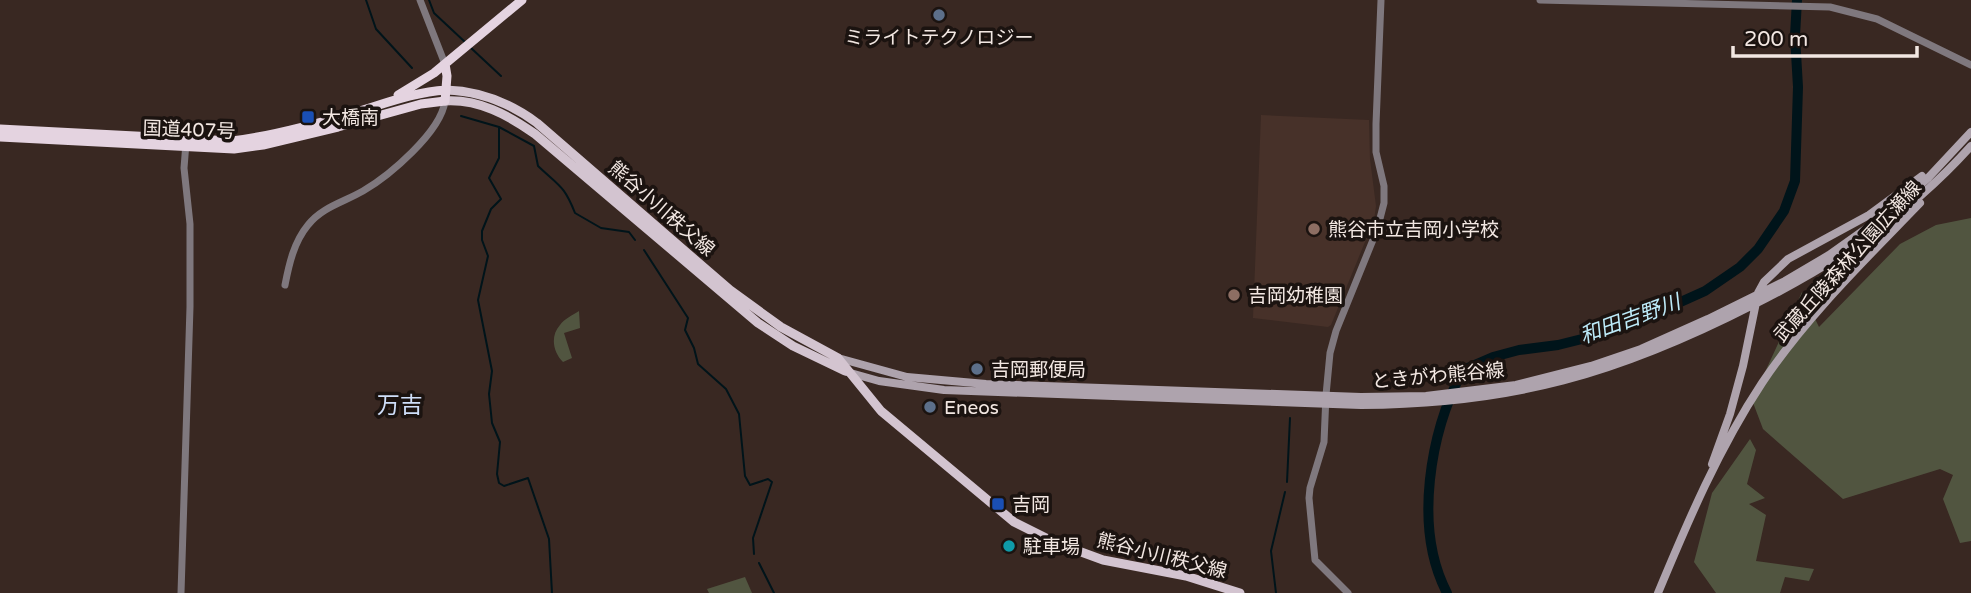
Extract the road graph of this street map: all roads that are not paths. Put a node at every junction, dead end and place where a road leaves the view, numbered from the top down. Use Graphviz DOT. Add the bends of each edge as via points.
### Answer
graph roads {
  1 [pos="421,0"];
  2 [pos="522,0"];
  3 [pos="1381,0"];
  4 [pos="1541,0"];
  5 [pos="445,64"];
  6 [pos="1971,65"];
  7 [pos="446,90"];
  8 [pos="445,101"];
  9 [pos="361,111"];
  10 [pos="0,129"];
  11 [pos="1969,134"];
  12 [pos="0,137"];
  13 [pos="172,143"];
  14 [pos="186,144"];
  15 [pos="1971,146"];
  16 [pos="1956,148"];
  17 [pos="1950,169"];
  18 [pos="1811,270"];
  19 [pos="285,285"];
  20 [pos="838,358"];
  21 [pos="847,372"];
  22 [pos="1326,400"];
  23 [pos="1706,484"];
  24 [pos="181,593"];
  25 [pos="1240,593"];
  26 [pos="1348,593"];
  27 [pos="1658,593"];
  1 -- 5 [label="street"];
  2 -- 5 [label="highway, 国道407号"];
  3 -- 22 [label="street" via="1376,138 1384,203 1336,331"];
  4 -- 6 [label="street" via="1845,9 1877,19"];
  5 -- 7 [label="highway"];
  5 -- 9 [label="highway, 国道407号" via="412,88"];
  7 -- 8 [label="highway"];
  7 -- 9 [label="highway, 国道407号"];
  7 -- 20 [label="main road, 熊谷小川秩父線" via="492,98 526,115 730,290 780,327"];
  8 -- 14 [label="highway, 国道407号" via="263,145 234,149"];
  8 -- 19 [label="street" via="441,118 386,175 308,224 295,248"];
  8 -- 21 [label="main road, 熊谷小川秩父線" via="494,109 525,127 758,323"];
  9 -- 14 [label="highway, 国道407号" via="253,138"];
  10 -- 13 [label="highway, 国道407号"];
  11 -- 16 [label="main road, ときがわ熊谷線"];
  12 -- 13 [label="highway, 国道407号"];
  13 -- 14 [label="highway, 国道407号"];
  14 -- 24 [label="street" via="190,293"];
  15 -- 17 [label="main road, ときがわ熊谷線"];
  16 -- 18 [label="main road, ときがわ熊谷線" via="1888,213"];
  16 -- 23 [label="main road, 武蔵丘陵森林公園広瀬線" via="1899,195 1788,259 1764,282 1730,414"];
  17 -- 18 [label="main road, ときがわ熊谷線" via="1890,222"];
  17 -- 23 [label="main road, 武蔵丘陵森林公園広瀬線" via="1778,362 1745,411"];
  18 -- 22 [label="main road, ときがわ熊谷線" via="1735,310 1591,366 1478,395"];
  20 -- 21 [label="main road, 熊谷小川秩父線"];
  20 -- 22 [label="main road, ときがわ熊谷線" via="944,382"];
  21 -- 22 [label="main road, ときがわ熊谷線" via="944,390"];
  21 -- 25 [label="main road, 熊谷小川秩父線" via="881,411 1021,527 1107,562 1186,576"];
  22 -- 26 [label="street" via="1324,442 1310,488 1310,526 1315,560"];
  23 -- 27 [label="main road, 武蔵丘陵森林公園広瀬線"];
}
